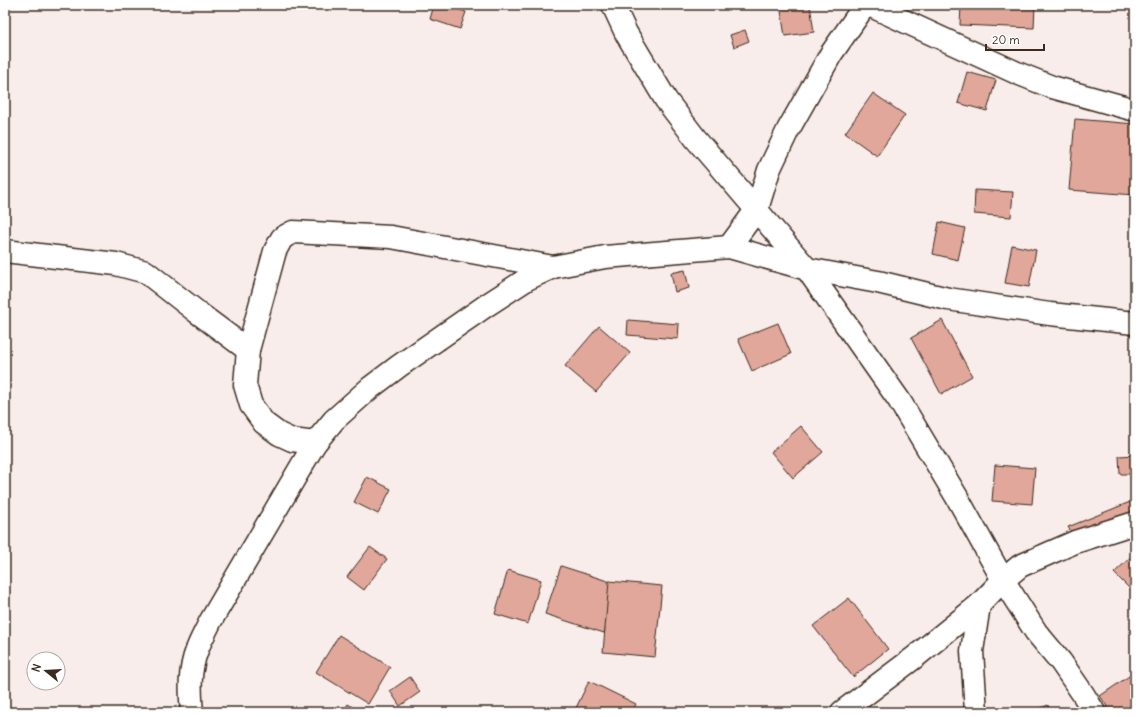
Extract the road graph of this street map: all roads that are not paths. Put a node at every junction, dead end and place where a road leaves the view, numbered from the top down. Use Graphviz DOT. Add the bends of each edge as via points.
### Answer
graph roads {
  1 [pos="613,5"];
  2 [pos="865,5"];
  3 [pos="869,5"];
  4 [pos="1135,110"];
  5 [pos="757,209"];
  6 [pos="729,247"];
  7 [pos="5,251"];
  8 [pos="553,267"];
  9 [pos="807,269"];
  10 [pos="1135,323"];
  11 [pos="248,350"];
  12 [pos="315,443"];
  13 [pos="1135,523"];
  14 [pos="1003,580"];
  15 [pos="979,605"];
  16 [pos="192,712"];
  17 [pos="842,712"];
  18 [pos="976,712"];
  19 [pos="1094,712"];
  1 -- 5 [label="street" via="626,33 666,100"];
  2 -- 5 [label="street" via="831,54 788,130 770,170"];
  3 -- 4 [label="street" via="1052,87"];
  5 -- 6 [label="street"];
  5 -- 9 [label="street"];
  6 -- 8 [label="street" via="606,257"];
  6 -- 9 [label="street"];
  7 -- 11 [label="street" via="116,264 146,272"];
  8 -- 11 [label="street" via="391,237 294,232 282,238 275,251"];
  8 -- 12 [label="street" via="487,305 399,366 334,420"];
  9 -- 10 [label="street" via="878,282 948,299"];
  9 -- 14 [label="street" via="899,400"];
  11 -- 12 [label="street" via="244,384 251,405 264,423 279,434 292,440"];
  12 -- 16 [label="street" via="210,622 197,650 190,684"];
  13 -- 14 [label="street" via="1075,542 1020,566"];
  14 -- 15 [label="street"];
  14 -- 19 [label="street" via="1036,632 1061,662"];
  15 -- 17 [label="street"];
  15 -- 18 [label="street" via="972,651"];
}
